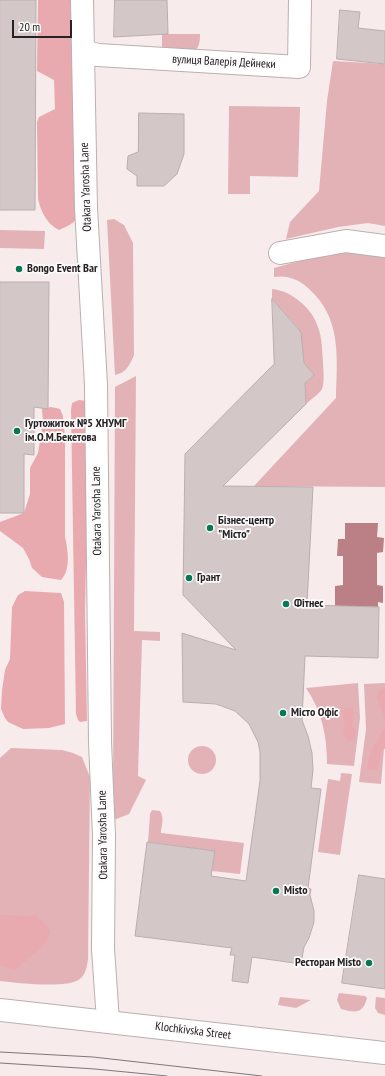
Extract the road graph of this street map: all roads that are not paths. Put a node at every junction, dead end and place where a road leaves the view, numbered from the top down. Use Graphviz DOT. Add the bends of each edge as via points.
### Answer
graph roads {
  1 [pos="82,0"];
  2 [pos="300,0"];
  3 [pos="83,51"];
  4 [pos="385,246"];
  5 [pos="280,253"];
  6 [pos="0,1010"];
  7 [pos="108,1021"];
  8 [pos="385,1053"];
  1 -- 3 [label="street, Otakara Yarosha Lane"];
  2 -- 3 [label="street, вулиця Валерія Дейнеки" via="300,67 98,55"];
  3 -- 7 [label="street, Otakara Yarosha Lane" via="87,214 96,385 104,955"];
  4 -- 5 [label="street" via="346,241"];
  6 -- 7 [label="street, Klochkivska Street"];
  7 -- 8 [label="street, Klochkivska Street"];
}
